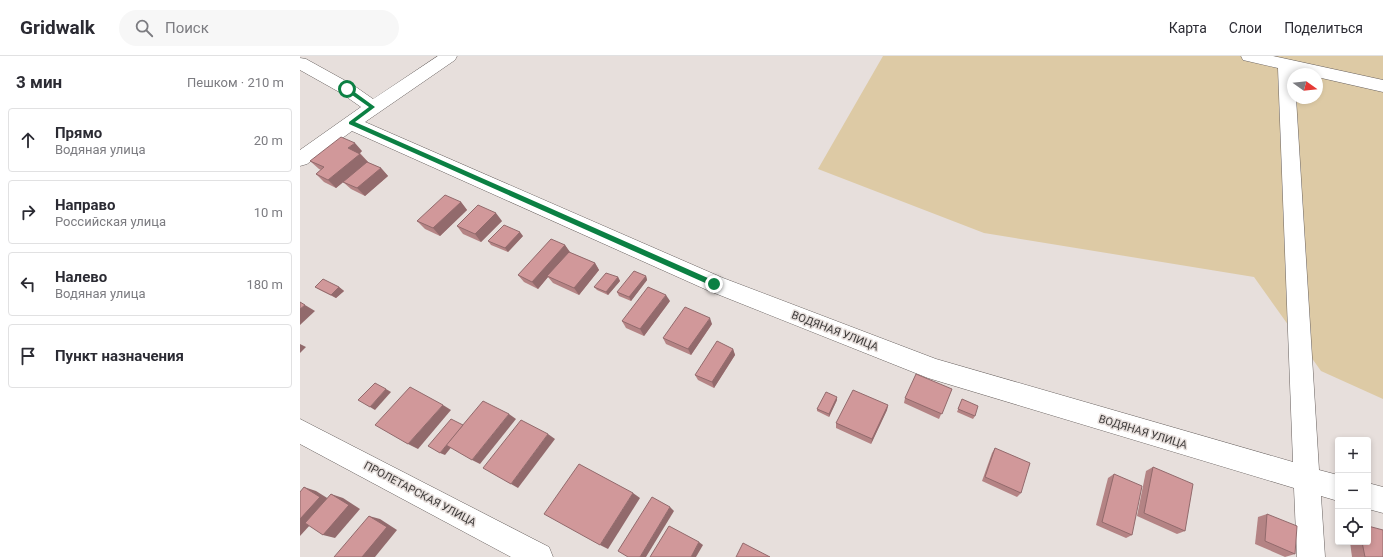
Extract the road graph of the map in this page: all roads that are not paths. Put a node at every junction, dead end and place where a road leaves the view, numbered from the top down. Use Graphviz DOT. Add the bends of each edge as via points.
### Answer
graph roads {
  1 [pos="448,56"];
  2 [pos="1249,56"];
  3 [pos="300,62"];
  4 [pos="1286,64"];
  5 [pos="1383,86"];
  6 [pos="373,107"];
  7 [pos="351,123"];
  8 [pos="300,159"];
  9 [pos="300,431"];
  10 [pos="1307,480"];
  11 [pos="1335,487"];
  12 [pos="1371,497"];
  13 [pos="1383,500"];
  14 [pos="508,550"];
  15 [pos="539,557"];
  16 [pos="1311,557"];
  1 -- 6 [label="street"];
  2 -- 4 [label="street"];
  3 -- 6 [label="street"];
  4 -- 5 [label="street"];
  4 -- 10 [label="street"];
  6 -- 7 [label="street"];
  7 -- 8 [label="street"];
  7 -- 10 [label="street, ВОДЯНАЯ УЛИЦА" via="714,284 936,370"];
  9 -- 14 [label="street, ПРОЛЕТАРСКАЯ УЛИЦА"];
  10 -- 11 [label="street, ВОДЯНАЯ УЛИЦА"];
  10 -- 16 [label="street"];
  12 -- 13 [label="street"];
  14 -- 15 [label="street, ПРОЛЕТАРСКАЯ УЛИЦА"];
}
